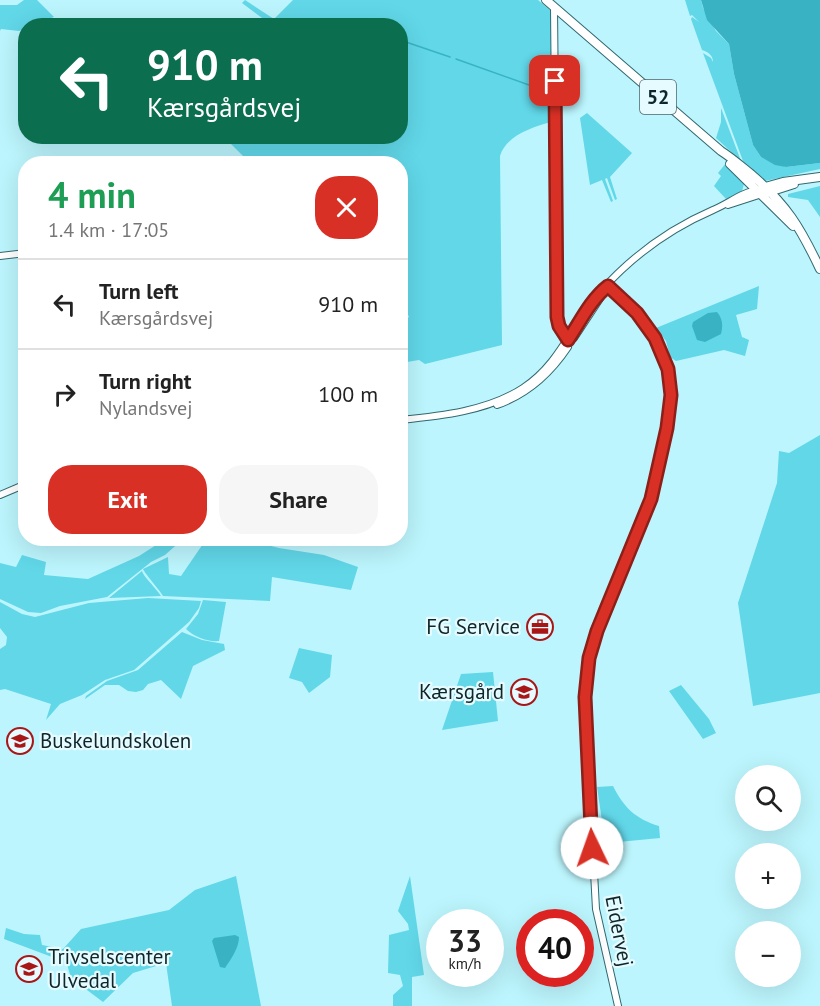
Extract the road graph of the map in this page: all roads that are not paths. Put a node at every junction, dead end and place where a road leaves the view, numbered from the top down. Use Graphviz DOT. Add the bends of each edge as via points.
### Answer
graph roads {
  1 [pos="546,0"];
  2 [pos="554,7"];
  3 [pos="721,152"];
  4 [pos="820,177"];
  5 [pos="764,190"];
  6 [pos="18,254"];
  7 [pos="813,255"];
  8 [pos="0,256"];
  9 [pos="820,269"];
  10 [pos="608,286"];
  11 [pos="570,341"];
  12 [pos="408,419"];
  13 [pos="18,487"];
  14 [pos="0,495"];
  15 [pos="618,1006"];
  1 -- 2 [label="main road, 52"];
  2 -- 3 [label="main road, 52"];
  2 -- 11 [label="street" via="557,317"];
  3 -- 5 [label="main road, 52"];
  3 -- 5 [label="main road, 52"];
  4 -- 5 [label="main road"];
  5 -- 7 [label="main road"];
  5 -- 7 [label="main road" via="797,224"];
  5 -- 10 [label="street" via="689,221 662,237 636,256"];
  6 -- 8 [label="street"];
  7 -- 9 [label="main road"];
  10 -- 11 [label="street"];
  10 -- 15 [label="street, Eidervej" via="637,313 655,338 668,369 671,395 653,492 597,631 586,677 596,909"];
  11 -- 12 [label="street" via="544,371 523,388 495,402"];
  13 -- 14 [label="street"];
}
